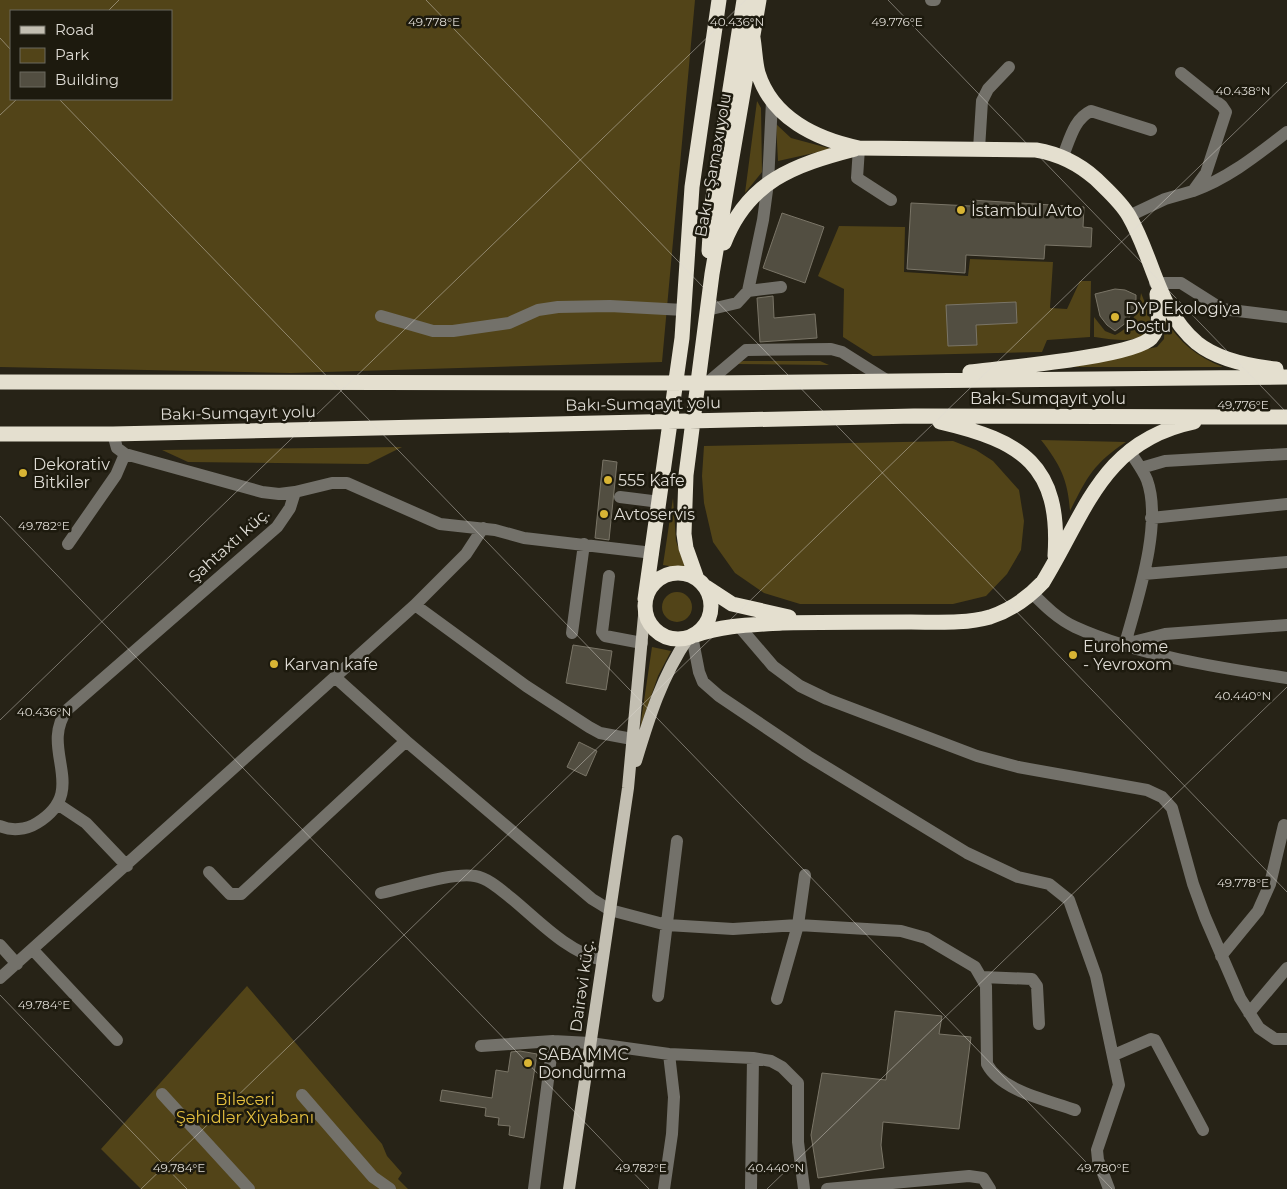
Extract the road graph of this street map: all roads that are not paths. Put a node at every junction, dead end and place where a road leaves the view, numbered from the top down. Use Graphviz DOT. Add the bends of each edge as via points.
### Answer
graph roads {
  1 [pos="719,0"];
  2 [pos="744,0"];
  3 [pos="759,0"];
  4 [pos="931,0"];
  5 [pos="935,0"];
  6 [pos="753,38"];
  7 [pos="1010,67"];
  8 [pos="1181,73"];
  9 [pos="772,101"];
  10 [pos="1151,130"];
  11 [pos="1287,132"];
  12 [pos="859,148"];
  13 [pos="979,149"];
  14 [pos="1063,156"];
  15 [pos="768,183"];
  16 [pos="1193,191"];
  17 [pos="891,200"];
  18 [pos="1129,216"];
  19 [pos="712,274"];
  20 [pos="1156,283"];
  21 [pos="781,287"];
  22 [pos="748,291"];
  23 [pos="684,310"];
  24 [pos="707,310"];
  25 [pos="381,316"];
  26 [pos="1287,317"];
  27 [pos="1287,371"];
  28 [pos="1287,377"];
  29 [pos="888,381"];
  30 [pos="0,382"];
  31 [pos="707,383"];
  32 [pos="914,416"];
  33 [pos="1224,416"];
  34 [pos="1287,417"];
  35 [pos="0,434"];
  36 [pos="113,434"];
  37 [pos="1129,450"];
  38 [pos="124,454"];
  39 [pos="1287,454"];
  40 [pos="1140,468"];
  41 [pos="295,492"];
  42 [pos="620,497"];
  43 [pos="660,502"];
  44 [pos="1287,504"];
  45 [pos="1151,518"];
  46 [pos="483,528"];
  47 [pos="68,544"];
  48 [pos="584,544"];
  49 [pos="653,553"];
  50 [pos="1055,562"];
  51 [pos="1287,562"];
  52 [pos="1144,574"];
  53 [pos="609,576"];
  54 [pos="702,583"];
  55 [pos="1033,594"];
  56 [pos="645,602"];
  57 [pos="415,605"];
  58 [pos="815,622"];
  59 [pos="738,625"];
  60 [pos="1287,625"];
  61 [pos="572,633"];
  62 [pos="692,636"];
  63 [pos="642,643"];
  64 [pos="1125,644"];
  65 [pos="336,678"];
  66 [pos="1287,678"];
  67 [pos="632,739"];
  68 [pos="406,741"];
  69 [pos="628,788"];
  70 [pos="59,805"];
  71 [pos="1284,825"];
  72 [pos="0,826"];
  73 [pos="677,841"];
  74 [pos="127,866"];
  75 [pos="209,872"];
  76 [pos="805,875"];
  77 [pos="381,893"];
  78 [pos="610,910"];
  79 [pos="667,925"];
  80 [pos="798,925"];
  81 [pos="0,945"];
  82 [pos="34,950"];
  83 [pos="1221,956"];
  84 [pos="602,960"];
  85 [pos="17,964"];
  86 [pos="1287,968"];
  87 [pos="982,977"];
  88 [pos="0,978"];
  89 [pos="658,996"];
  90 [pos="777,999"];
  91 [pos="1249,1013"];
  92 [pos="1039,1024"];
  93 [pos="1287,1039"];
  94 [pos="117,1040"];
  95 [pos="553,1041"];
  96 [pos="590,1043"];
  97 [pos="481,1046"];
  98 [pos="669,1054"];
  99 [pos="1114,1055"];
  100 [pos="753,1058"];
  101 [pos="162,1094"];
  102 [pos="302,1095"];
  103 [pos="1075,1110"];
  104 [pos="1203,1130"];
  105 [pos="875,1187"];
  106 [pos="249,1189"];
  107 [pos="390,1189"];
  108 [pos="534,1189"];
  109 [pos="569,1189"];
  110 [pos="664,1189"];
  111 [pos="751,1189"];
  112 [pos="804,1189"];
  113 [pos="827,1189"];
  114 [pos="990,1189"];
  115 [pos="1109,1189"];
  1 -- 23 [label="highway, Bakı - Şamaxı yolu" via="692,187"];
  2 -- 19 [label="highway" via="710,219 708,253"];
  3 -- 6 [label="highway, Bakı - Şamaxı yolu"];
  4 -- 5 [label="street"];
  6 -- 9 [label="highway" via="757,71"];
  6 -- 19 [label="highway, Bakı - Şamaxı yolu"];
  7 -- 13 [label="street" via="988,89 982,101"];
  8 -- 16 [label="street" via="1226,112 1206,173"];
  9 -- 12 [label="highway" via="806,130 833,142"];
  9 -- 15 [label="street"];
  10 -- 14 [label="street" via="1091,111 1082,115 1076,124"];
  11 -- 16 [label="street" via="1233,172"];
  12 -- 13 [label="highway"];
  12 -- 15 [label="highway" via="807,163"];
  12 -- 17 [label="street" via="857,178"];
  13 -- 14 [label="highway" via="1036,150"];
  14 -- 18 [label="highway" via="1088,172 1111,193"];
  15 -- 19 [label="highway" via="741,209"];
  15 -- 22 [label="street"];
  16 -- 18 [label="street" via="1165,199"];
  18 -- 20 [label="highway"];
  19 -- 24 [label="highway, Bakı - Şamaxı yolu"];
  20 -- 26 [label="street" via="1181,283 1222,309"];
  20 -- 27 [label="highway" via="1173,317 1198,344 1246,365"];
  20 -- 29 [label="highway" via="1157,329 1138,347 1052,362"];
  21 -- 22 [label="street"];
  22 -- 24 [label="street" via="737,303"];
  23 -- 25 [label="street" via="558,307 538,310 509,323 453,331 433,331"];
  23 -- 43 [label="highway, Bakı - Şamaxı yolu"];
  24 -- 54 [label="highway, Bakı - Şamaxı yolu" via="686,475 684,534 686,548"];
  28 -- 29 [label="highway, Bakı-Sumqayıt yolu"];
  29 -- 31 [label="highway, Bakı-Sumqayıt yolu"];
  29 -- 31 [label="street" via="842,352 831,349 746,350"];
  30 -- 31 [label="highway, Bakı-Sumqayıt yolu"];
  32 -- 33 [label="highway, Bakı-Sumqayıt yolu"];
  32 -- 36 [label="highway, Bakı-Sumqayıt yolu"];
  32 -- 50 [label="highway" via="988,434 1005,442 1028,460 1039,472 1052,499 1057,528"];
  33 -- 34 [label="highway, Bakı-Sumqayıt yolu"];
  33 -- 37 [label="highway" via="1177,426 1148,437"];
  35 -- 36 [label="highway, Bakı-Sumqayıt yolu"];
  36 -- 38 [label="street" via="117,448"];
  37 -- 40 [label="street"];
  37 -- 50 [label="highway" via="1098,485"];
  38 -- 41 [label="street" via="262,492"];
  38 -- 47 [label="street" via="116,474"];
  39 -- 40 [label="street" via="1165,461"];
  40 -- 45 [label="street" via="1149,487"];
  41 -- 46 [label="street" via="347,482 440,524"];
  41 -- 70 [label="street, Şahtaxtı küç." via="290,508 277,527 67,710 57,731 62,780"];
  42 -- 43 [label="street"];
  43 -- 49 [label="highway, Bakı - Şamaxı yolu"];
  44 -- 45 [label="street"];
  45 -- 52 [label="street"];
  46 -- 48 [label="street" via="524,538"];
  46 -- 57 [label="street" via="466,554"];
  48 -- 49 [label="street"];
  48 -- 61 [label="street"];
  49 -- 56 [label="highway, Bakı - Şamaxı yolu"];
  50 -- 55 [label="highway"];
  51 -- 52 [label="street"];
  52 -- 64 [label="street"];
  53 -- 63 [label="street" via="602,632 605,636"];
  54 -- 56 [label="highway" via="688,574 666,575 657,581"];
  54 -- 58 [label="highway" via="720,598 747,609"];
  54 -- 62 [label="highway" via="711,603 709,618"];
  55 -- 58 [label="highway" via="998,614 961,622"];
  55 -- 64 [label="street" via="1074,627"];
  56 -- 62 [label="highway" via="649,623 662,635 670,639"];
  56 -- 63 [label="main road, Dairəvi küç."];
  57 -- 65 [label="street"];
  57 -- 67 [label="street" via="588,727"];
  58 -- 59 [label="highway"];
  59 -- 62 [label="highway"];
  59 -- 83 [label="street" via="772,666 800,686 827,699 977,756 1018,767 1147,790 1162,797 1172,808 1193,884"];
  60 -- 64 [label="street" via="1165,634"];
  62 -- 69 [label="main road, Dairəvi küç." via="665,675"];
  62 -- 99 [label="street" via="703,682 719,696 808,756 967,853 1004,871 1049,884 1062,892 1075,911 1093,967"];
  63 -- 67 [label="main road, Dairəvi küç."];
  64 -- 66 [label="street" via="1213,667"];
  65 -- 68 [label="street"];
  65 -- 74 [label="street"];
  67 -- 69 [label="main road, Dairəvi küç."];
  68 -- 75 [label="street" via="241,894 230,894"];
  68 -- 78 [label="street" via="592,899"];
  69 -- 78 [label="main road, Dairəvi küç."];
  70 -- 72 [label="street" via="32,826 16,829"];
  70 -- 74 [label="street" via="86,823"];
  71 -- 83 [label="street" via="1274,868 1258,911"];
  73 -- 79 [label="street"];
  74 -- 82 [label="street"];
  76 -- 80 [label="street"];
  77 -- 84 [label="street" via="462,875 477,876 503,891 572,948"];
  78 -- 79 [label="street"];
  78 -- 84 [label="main road, Dairəvi küç."];
  79 -- 80 [label="street" via="733,929"];
  79 -- 89 [label="street"];
  80 -- 87 [label="street" via="900,931 926,938 975,967"];
  80 -- 90 [label="street"];
  81 -- 85 [label="street"];
  82 -- 85 [label="street"];
  82 -- 94 [label="street"];
  83 -- 91 [label="street"];
  84 -- 96 [label="main road, Dairəvi küç."];
  85 -- 88 [label="street"];
  86 -- 91 [label="street"];
  87 -- 92 [label="street" via="1032,979 1037,986"];
  87 -- 103 [label="street" via="986,986 987,1064 992,1074 1004,1084"];
  91 -- 93 [label="street" via="1268,1035"];
  95 -- 96 [label="street"];
  95 -- 97 [label="street"];
  95 -- 108 [label="street"];
  96 -- 98 [label="street"];
  96 -- 109 [label="main road, Dairəvi küç."];
  98 -- 100 [label="street"];
  98 -- 110 [label="street" via="674,1097"];
  99 -- 104 [label="street" via="1155,1040"];
  99 -- 115 [label="street" via="1119,1085 1097,1150"];
  100 -- 111 [label="street"];
  100 -- 112 [label="street" via="782,1067 798,1083 798,1142"];
  101 -- 106 [label="street"];
  102 -- 107 [label="street" via="373,1177"];
  105 -- 113 [label="street"];
  105 -- 114 [label="street" via="969,1176 983,1178"];
}
